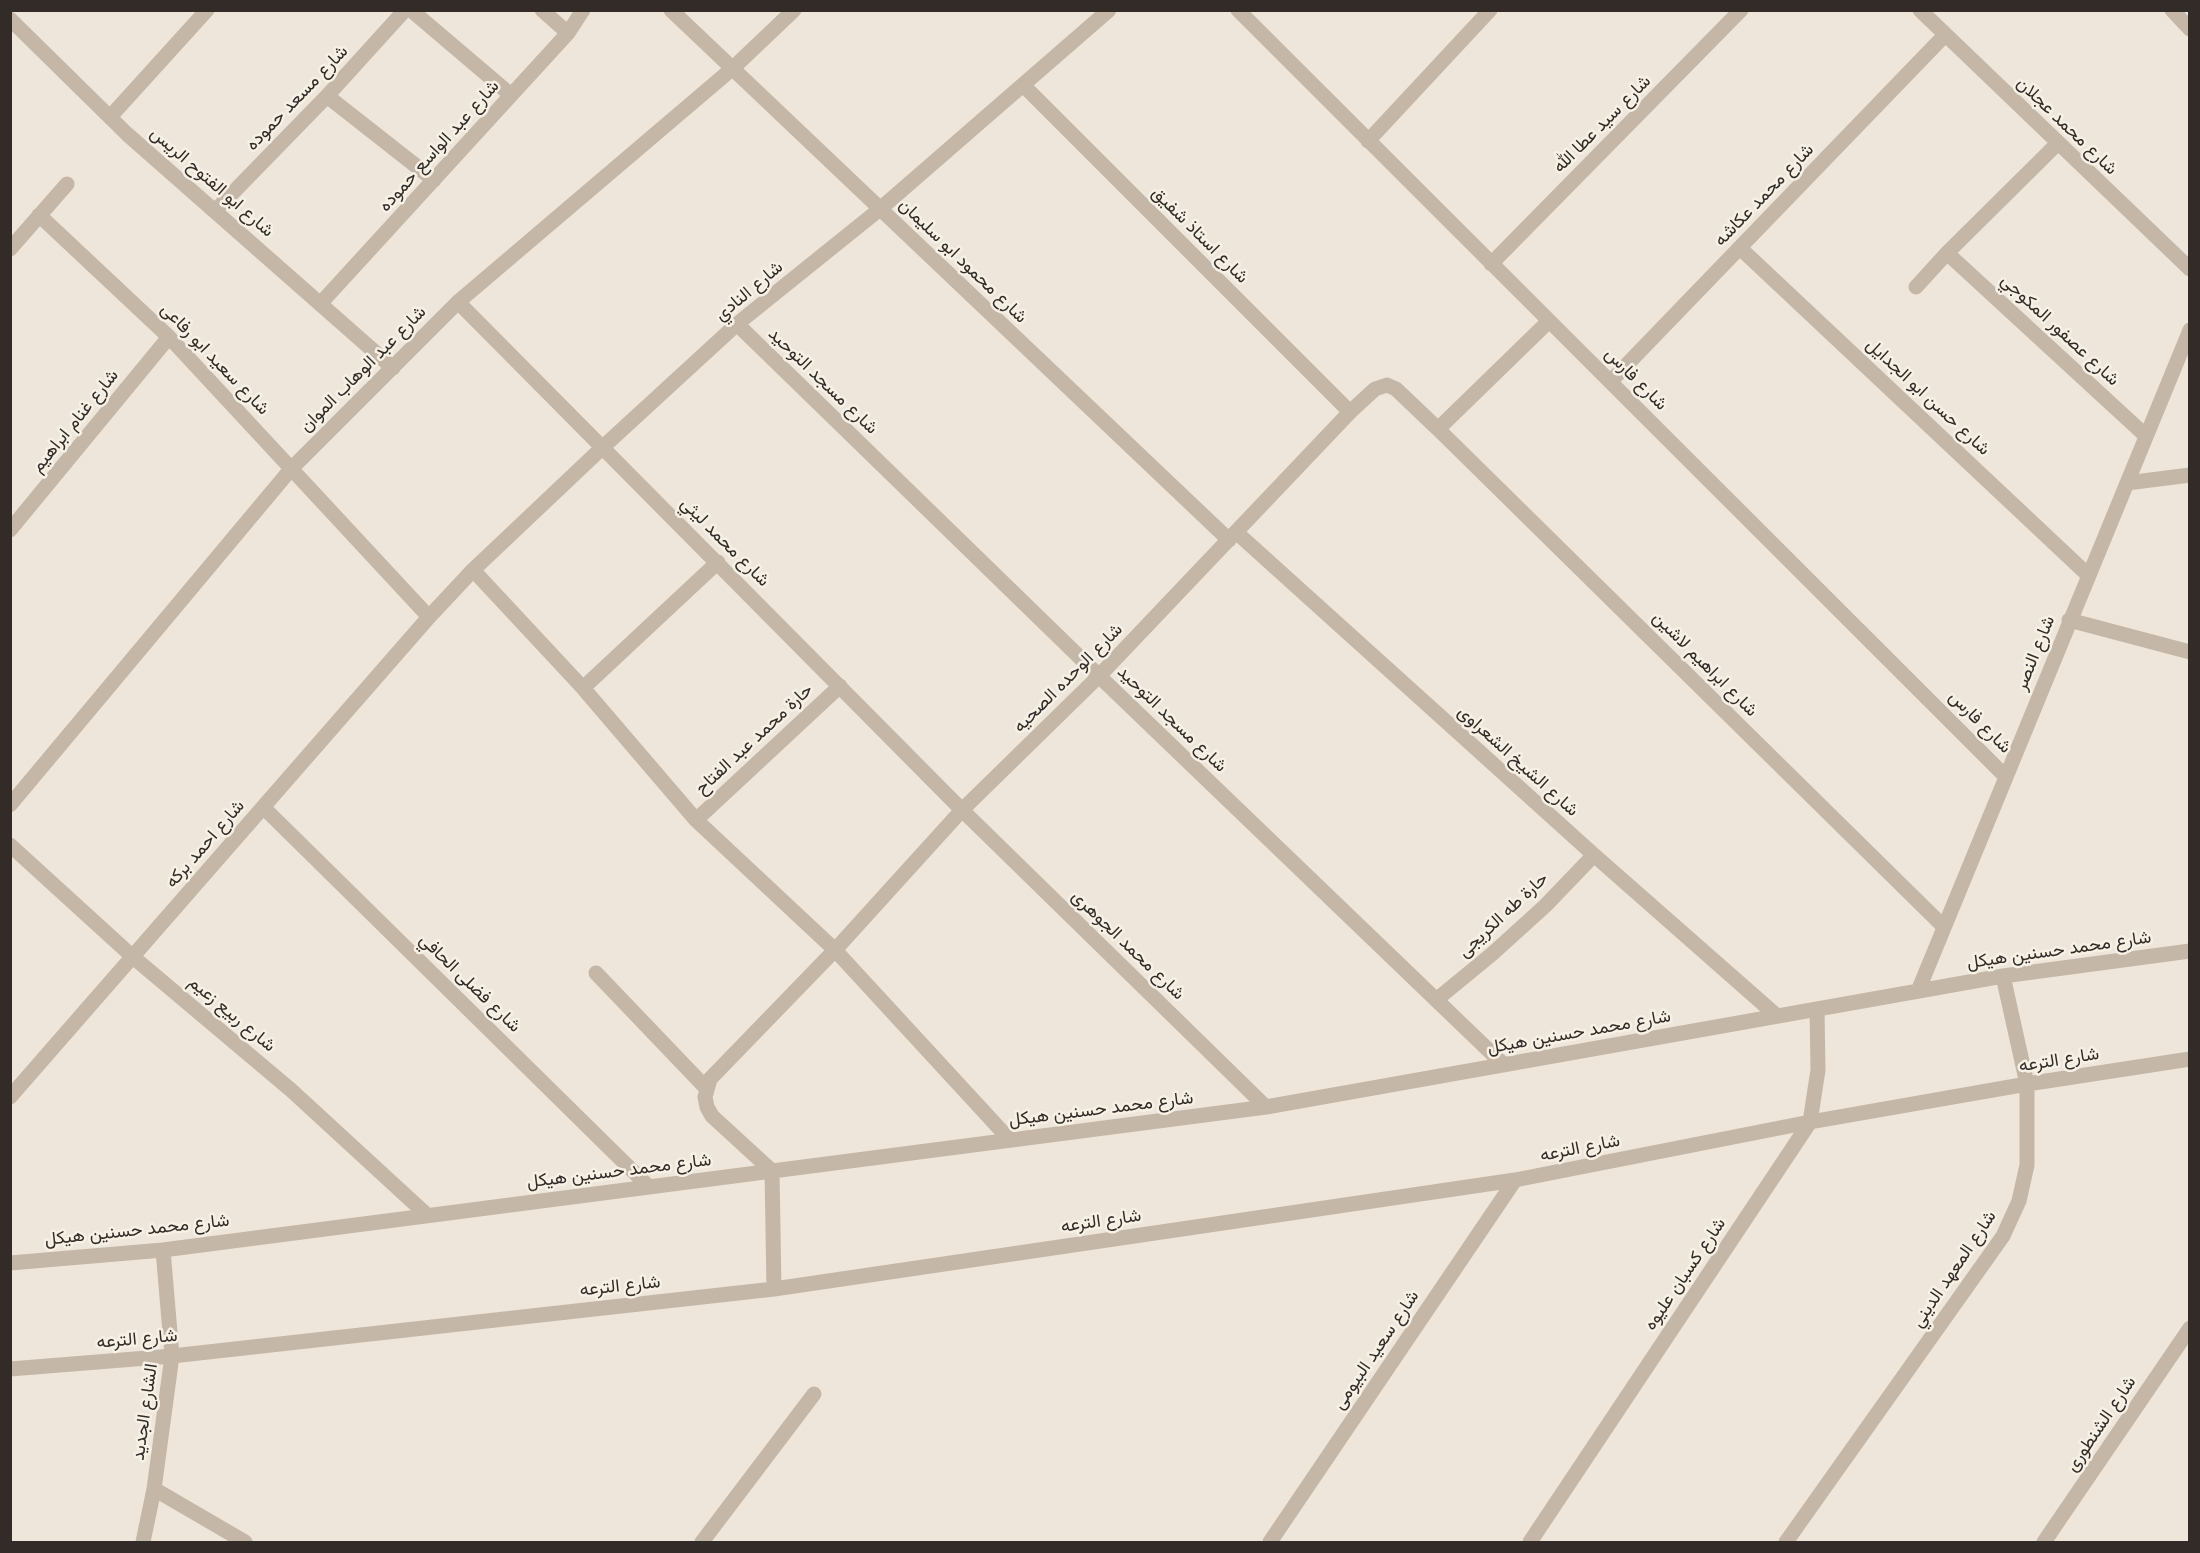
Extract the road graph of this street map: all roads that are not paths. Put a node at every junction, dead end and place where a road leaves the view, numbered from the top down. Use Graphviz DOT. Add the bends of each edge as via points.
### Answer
graph roads {
  1 [pos="207,10"];
  2 [pos="405,10"];
  3 [pos="411,10"];
  4 [pos="542,10"];
  5 [pos="583,10"];
  6 [pos="671,10"];
  7 [pos="794,10"];
  8 [pos="1109,10"];
  9 [pos="1238,10"];
  10 [pos="1490,10"];
  11 [pos="1742,10"];
  12 [pos="1920,10"];
  13 [pos="2172,10"];
  14 [pos="10,19"];
  15 [pos="2190,29"];
  16 [pos="568,33"];
  17 [pos="1945,35"];
  18 [pos="733,68"];
  19 [pos="1023,85"];
  20 [pos="511,95"];
  21 [pos="327,96"];
  22 [pos="110,117"];
  23 [pos="1368,141"];
  24 [pos="2057,144"];
  25 [pos="434,180"];
  26 [pos="67,184"];
  27 [pos="880,209"];
  28 [pos="215,211"];
  29 [pos="39,215"];
  30 [pos="1740,248"];
  31 [pos="10,249"];
  32 [pos="1947,253"];
  33 [pos="1491,264"];
  34 [pos="2190,268"];
  35 [pos="1916,287"];
  36 [pos="458,302"];
  37 [pos="320,304"];
  38 [pos="1549,321"];
  39 [pos="737,324"];
  40 [pos="2190,330"];
  41 [pos="169,337"];
  42 [pos="393,368"];
  43 [pos="1611,381"];
  44 [pos="1350,412"];
  45 [pos="1438,429"];
  46 [pos="2146,436"];
  47 [pos="603,447"];
  48 [pos="291,469"];
  49 [pos="2190,475"];
  50 [pos="2127,483"];
  51 [pos="10,530"];
  52 [pos="1232,536"];
  53 [pos="718,562"];
  54 [pos="473,570"];
  55 [pos="2088,575"];
  56 [pos="429,617"];
  57 [pos="2069,620"];
  58 [pos="2190,652"];
  59 [pos="1099,676"];
  60 [pos="840,686"];
  61 [pos="583,688"];
  62 [pos="2005,776"];
  63 [pos="10,804"];
  64 [pos="263,807"];
  65 [pos="962,810"];
  66 [pos="696,820"];
  67 [pos="10,845"];
  68 [pos="1594,855"];
  69 [pos="1944,927"];
  70 [pos="835,950"];
  71 [pos="2190,951"];
  72 [pos="133,957"];
  73 [pos="596,973"];
  74 [pos="2003,976"];
  75 [pos="1918,991"];
  76 [pos="1436,1000"];
  77 [pos="1817,1009"];
  78 [pos="1777,1016"];
  79 [pos="2190,1059"];
  80 [pos="1504,1065"];
  81 [pos="2027,1084"];
  82 [pos="706,1088"];
  83 [pos="10,1097"];
  84 [pos="1266,1107"];
  85 [pos="1810,1122"];
  86 [pos="1010,1140"];
  87 [pos="772,1171"];
  88 [pos="1515,1180"];
  89 [pos="649,1187"];
  90 [pos="427,1215"];
  91 [pos="163,1250"];
  92 [pos="10,1251"];
  93 [pos="16,1262"];
  94 [pos="774,1289"];
  95 [pos="2190,1328"];
  96 [pos="172,1356"];
  97 [pos="10,1369"];
  98 [pos="814,1394"];
  99 [pos="154,1489"];
  100 [pos="143,1542"];
  101 [pos="245,1542"];
  102 [pos="702,1542"];
  103 [pos="1270,1542"];
  104 [pos="1530,1542"];
  105 [pos="1786,1542"];
  106 [pos="2044,1542"];
  1 -- 22 [label="street"];
  2 -- 21 [label="street, شارع مسعد حموده"];
  3 -- 20 [label="street"];
  4 -- 16 [label="street"];
  5 -- 16 [label="street, شارع عبد الواسع حموده"];
  6 -- 18 [label="street, شارع محمود ابو سليمان"];
  7 -- 18 [label="street, شارع عبد الوهاب الموان"];
  8 -- 19 [label="street, شارع النادي"];
  9 -- 23 [label="street, شارع فارس"];
  10 -- 23 [label="street"];
  11 -- 33 [label="street, شارع سيد عطا الله"];
  12 -- 17 [label="street, شارع محمد عجلان"];
  13 -- 15 [label="street"];
  14 -- 22 [label="street, شارع ابو الفتوح الريس"];
  16 -- 20 [label="street, شارع عبد الواسع حموده"];
  17 -- 24 [label="street, شارع محمد عجلان"];
  17 -- 30 [label="street, شارع محمد عكاشه"];
  18 -- 27 [label="street, شارع محمود ابو سليمان"];
  18 -- 36 [label="street, شارع عبد الوهاب الموان"];
  19 -- 27 [label="street, شارع النادي"];
  19 -- 44 [label="street, شارع استاذ شفيق"];
  20 -- 25 [label="street, شارع عبد الواسع حموده"];
  21 -- 25 [label="street"];
  21 -- 28 [label="street, شارع مسعد حموده"];
  22 -- 28 [label="street, شارع ابو الفتوح الريس"];
  23 -- 33 [label="street, شارع فارس"];
  24 -- 32 [label="street"];
  24 -- 34 [label="street, شارع محمد عجلان"];
  25 -- 37 [label="street, شارع عبد الواسع حموده"];
  26 -- 29 [label="street"];
  27 -- 39 [label="street, شارع النادي"];
  27 -- 52 [label="street, شارع محمود ابو سليمان"];
  28 -- 37 [label="street, شارع ابو الفتوح الريس"];
  29 -- 31 [label="street"];
  29 -- 41 [label="street, شارع سعيد ابو رفاعى"];
  30 -- 43 [label="street, شارع محمد عكاشه"];
  30 -- 55 [label="street, شارع حسن ابو الجدايل"];
  32 -- 35 [label="street"];
  32 -- 46 [label="street, شارع عصفور المكوجي"];
  33 -- 38 [label="street, شارع فارس"];
  36 -- 42 [label="street, شارع عبد الوهاب الموان"];
  36 -- 47 [label="street, شارع محمد ليثي"];
  37 -- 42 [label="street, شارع ابو الفتوح الريس"];
  38 -- 43 [label="street, شارع فارس"];
  38 -- 45 [label="street"];
  39 -- 47 [label="street, شارع النادي"];
  39 -- 59 [label="street, شارع مسجد التوحيد"];
  40 -- 46 [label="street, شارع النصر"];
  41 -- 48 [label="street, شارع سعيد ابو رفاعى"];
  41 -- 51 [label="street, شارع غنام ابراهيم"];
  42 -- 48 [label="street, شارع عبد الوهاب الموان"];
  43 -- 62 [label="street, شارع فارس"];
  44 -- 45 [label="street, شارع الوحده الصحيه" via="1375,389 1387,385 1396,388"];
  44 -- 52 [label="street, شارع الوحده الصحيه"];
  45 -- 69 [label="street, شارع ابراهيم لاشين"];
  46 -- 50 [label="street, شارع النصر"];
  47 -- 53 [label="street, شارع محمد ليثي"];
  47 -- 54 [label="street, شارع النادي"];
  48 -- 56 [label="street, شارع سعيد ابو رفاعى"];
  48 -- 63 [label="street, شارع عبد الوهاب الموان"];
  49 -- 50 [label="street"];
  50 -- 55 [label="street, شارع النصر"];
  52 -- 59 [label="street, شارع الوحده الصحيه"];
  52 -- 68 [label="street, شارع الشيخ الشعراوى"];
  53 -- 60 [label="street, شارع محمد ليثي"];
  53 -- 61 [label="street"];
  54 -- 56 [label="street, شارع النادي"];
  54 -- 61 [label="street"];
  55 -- 57 [label="street, شارع النصر"];
  56 -- 64 [label="street, شارع احمد بركه"];
  57 -- 58 [label="street"];
  57 -- 62 [label="street, شارع النصر"];
  59 -- 65 [label="street, شارع الوحده الصحيه"];
  59 -- 76 [label="street, شارع مسجد التوحيد"];
  60 -- 65 [label="street, شارع محمد ليثي"];
  60 -- 66 [label="street, حارة محمد عبد الفتاح"];
  61 -- 66 [label="street"];
  62 -- 69 [label="street, شارع النصر"];
  64 -- 72 [label="street, شارع احمد بركه"];
  64 -- 89 [label="street, شارع فضلى الحافي"];
  65 -- 70 [label="street, شارع الوحده الصحيه"];
  65 -- 84 [label="street, شارع محمد الجوهرى"];
  66 -- 70 [label="street"];
  67 -- 72 [label="street, شارع ربيع زعيم"];
  68 -- 76 [label="street, حارة طه الكريجى" via="1545,906"];
  68 -- 78 [label="street, شارع الشيخ الشعراوى"];
  69 -- 75 [label="street, شارع النصر"];
  70 -- 82 [label="street, شارع الوحده الصحيه" via="710,1079"];
  70 -- 86 [label="street"];
  71 -- 74 [label="street, شارع محمد حسنين هيكل"];
  72 -- 83 [label="street, شارع احمد بركه"];
  72 -- 90 [label="street, شارع ربيع زعيم" via="291,1090"];
  73 -- 82 [label="street"];
  74 -- 75 [label="street, شارع محمد حسنين هيكل"];
  74 -- 81 [label="street, شارع المعهد الديني"];
  75 -- 77 [label="street, شارع محمد حسنين هيكل"];
  76 -- 80 [label="street, شارع مسجد التوحيد"];
  77 -- 78 [label="street, شارع محمد حسنين هيكل"];
  77 -- 85 [label="street, شارع كسبان عليوه" via="1818,1070"];
  78 -- 80 [label="street, شارع محمد حسنين هيكل"];
  79 -- 81 [label="street, شارع الترعه"];
  80 -- 84 [label="street, شارع محمد حسنين هيكل"];
  81 -- 85 [label="street, شارع الترعه"];
  81 -- 105 [label="street, شارع المعهد الديني" via="2027,1165 2019,1202 2003,1236"];
  82 -- 87 [label="street" via="707,1107 712,1116"];
  84 -- 86 [label="street, شارع محمد حسنين هيكل"];
  85 -- 88 [label="street, شارع الترعه"];
  85 -- 104 [label="street, شارع كسبان عليوه"];
  86 -- 87 [label="street, شارع محمد حسنين هيكل"];
  87 -- 89 [label="street, شارع محمد حسنين هيكل"];
  87 -- 94 [label="street"];
  88 -- 94 [label="street, شارع الترعه"];
  88 -- 103 [label="street, شارع سعيد البيومى"];
  89 -- 90 [label="street, شارع محمد حسنين هيكل"];
  90 -- 91 [label="street, شارع محمد حسنين هيكل"];
  91 -- 93 [label="street, شارع محمد حسنين هيكل"];
  91 -- 96 [label="street, الشارع الجديد"];
  92 -- 93 [label="street"];
  94 -- 96 [label="street, شارع الترعه"];
  95 -- 106 [label="street, شارع الشنطورى"];
  96 -- 97 [label="street, شارع الترعه"];
  96 -- 99 [label="street, الشارع الجديد"];
  98 -- 102 [label="street"];
  99 -- 100 [label="street, الشارع الجديد"];
  99 -- 101 [label="street"];
}
